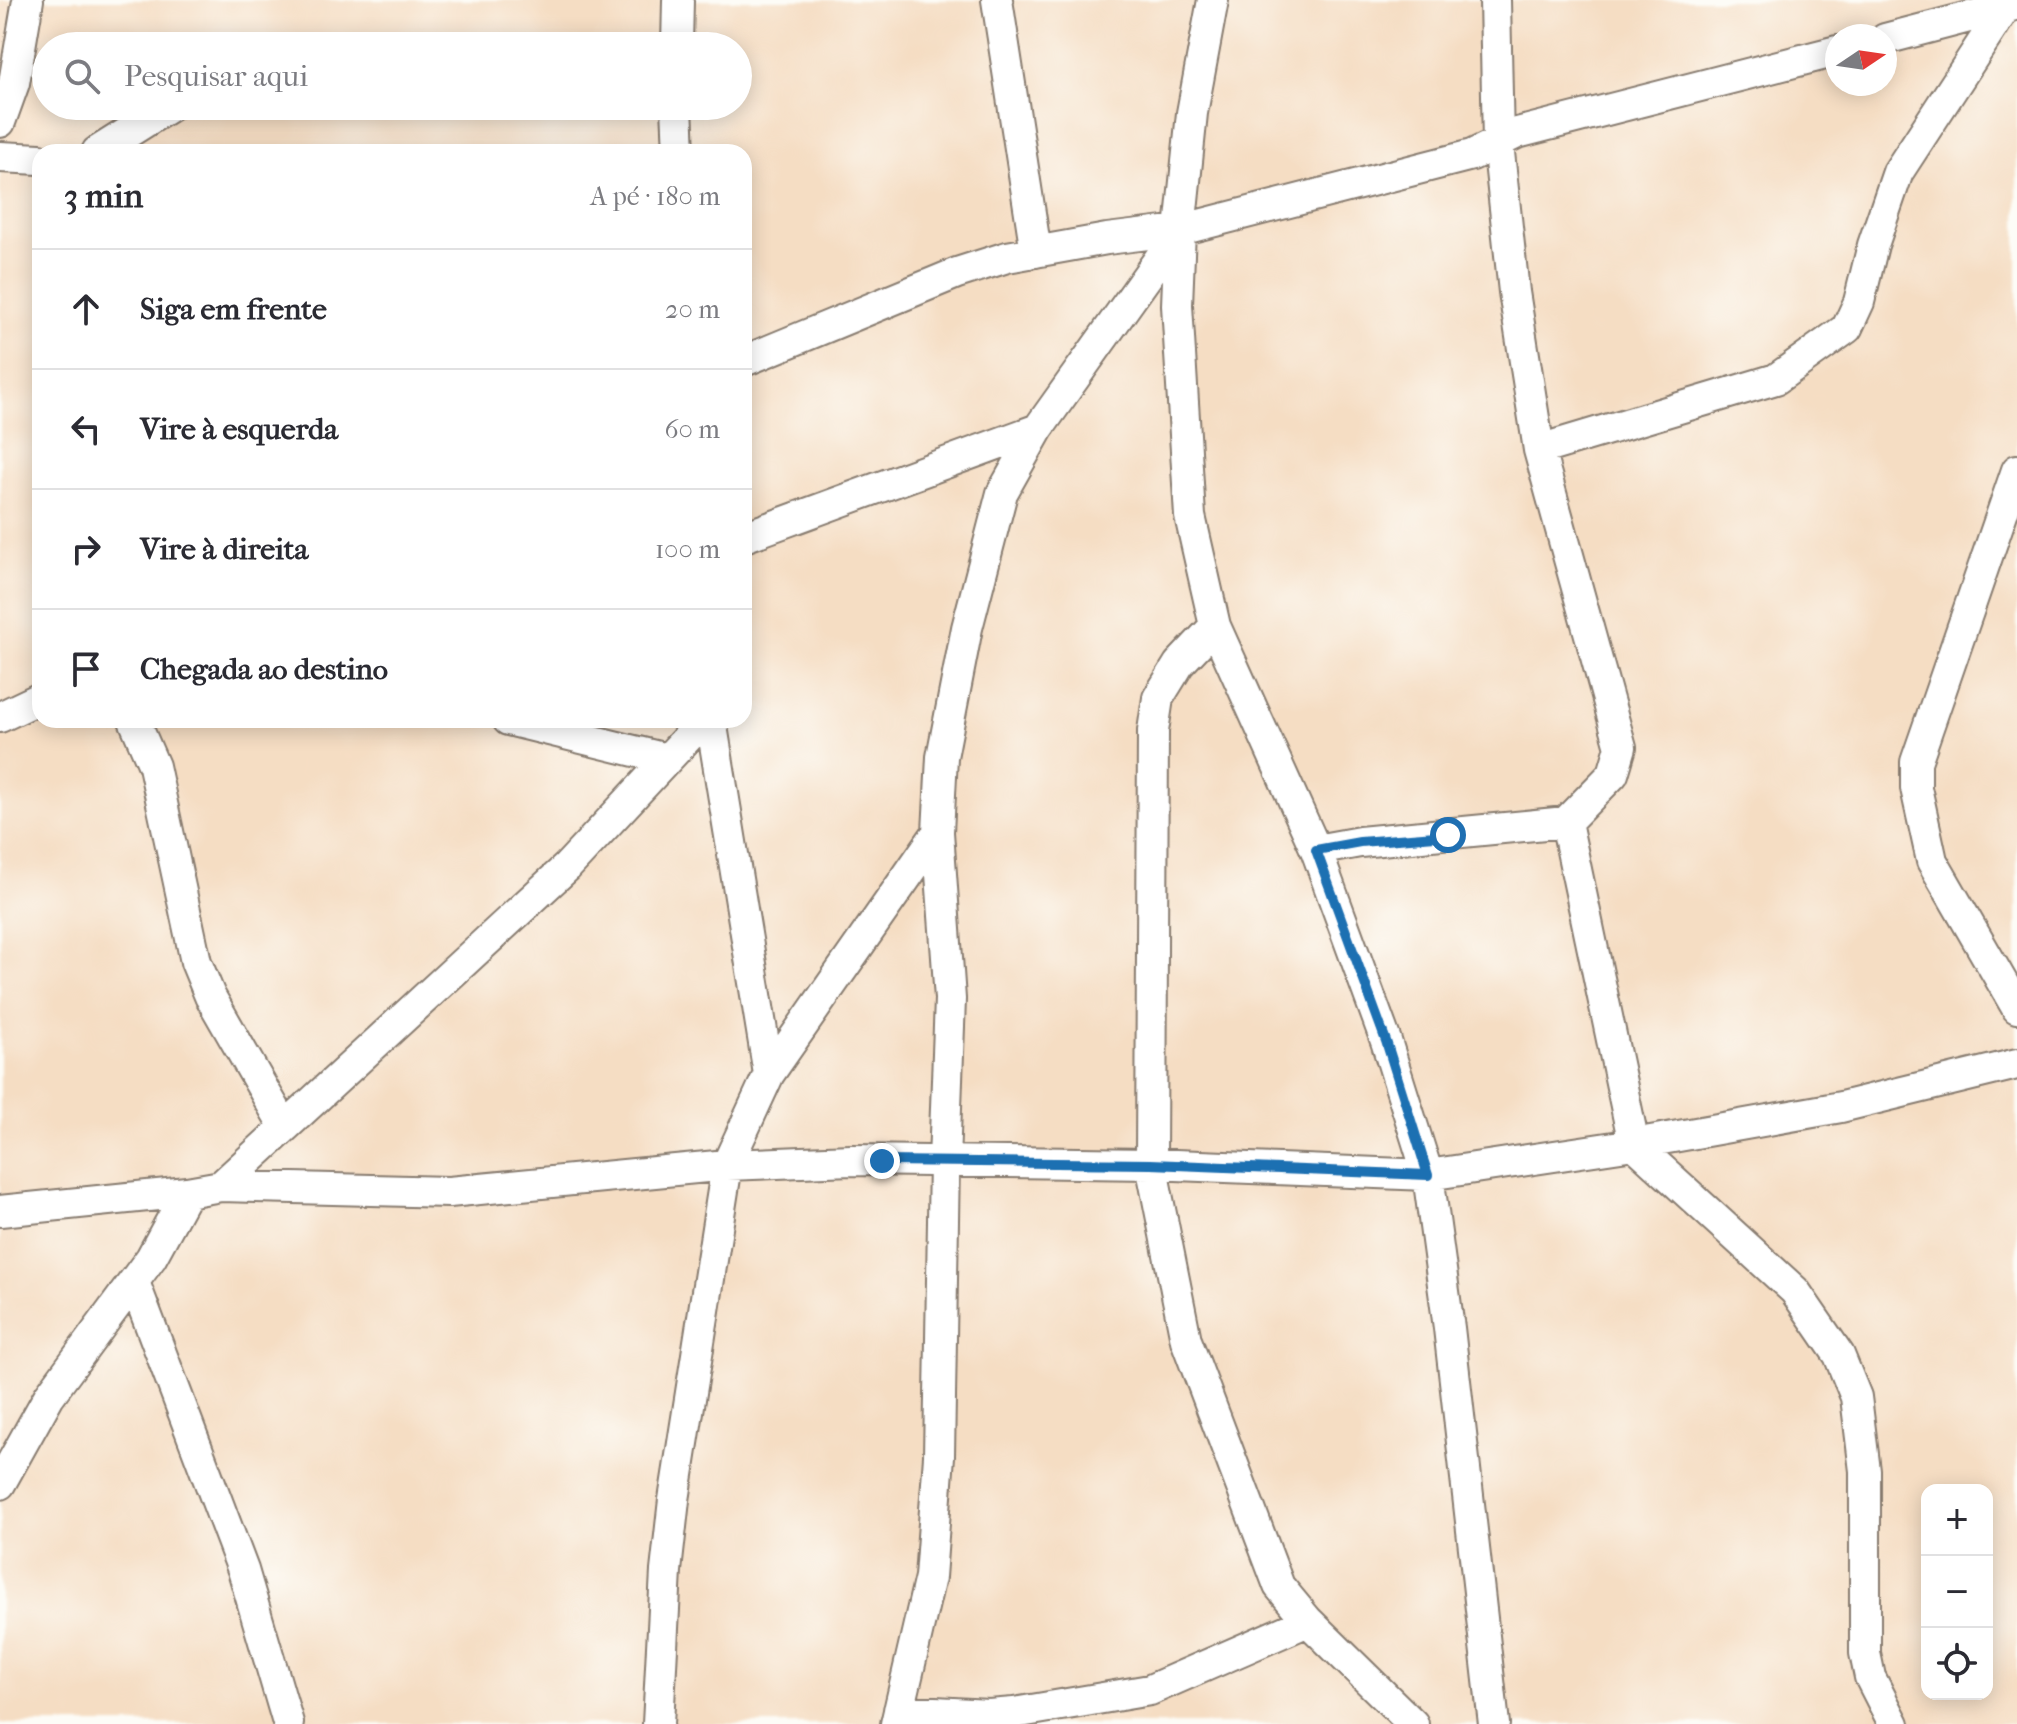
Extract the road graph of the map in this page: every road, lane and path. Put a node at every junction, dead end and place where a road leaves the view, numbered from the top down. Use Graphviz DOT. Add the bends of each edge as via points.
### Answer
graph roads {
  1 [pos="28,0"];
  2 [pos="678,0"];
  3 [pos="997,0"];
  4 [pos="1213,0"];
  5 [pos="1495,0"];
  6 [pos="2011,6"];
  7 [pos="677,32"];
  8 [pos="1897,36"];
  9 [pos="1825,54"];
  10 [pos="148,120"];
  11 [pos="678,120"];
  12 [pos="0,122"];
  13 [pos="1498,143"];
  14 [pos="110,144"];
  15 [pos="679,144"];
  16 [pos="0,157"];
  17 [pos="32,159"];
  18 [pos="1180,230"];
  19 [pos="1036,252"];
  20 [pos="752,358"];
  21 [pos="1038,429"];
  22 [pos="1539,450"];
  23 [pos="2017,470"];
  24 [pos="752,534"];
  25 [pos="1215,626"];
  26 [pos="32,702"];
  27 [pos="0,717"];
  28 [pos="137,728"];
  29 [pos="541,728"];
  30 [pos="696,728"];
  31 [pos="712,728"];
  32 [pos="667,759"];
  33 [pos="1566,822"];
  34 [pos="938,832"];
  35 [pos="1316,850"];
  36 [pos="2017,1008"];
  37 [pos="2017,1064"];
  38 [pos="769,1074"];
  39 [pos="285,1127"];
  40 [pos="1634,1144"];
  41 [pos="944,1162"];
  42 [pos="1151,1164"];
  43 [pos="727,1165"];
  44 [pos="1428,1175"];
  45 [pos="221,1186"];
  46 [pos="187,1192"];
  47 [pos="0,1211"];
  48 [pos="134,1282"];
  49 [pos="0,1484"];
  50 [pos="1308,1621"];
  51 [pos="897,1717"];
  52 [pos="286,1724"];
  53 [pos="295,1724"];
  54 [pos="658,1724"];
  55 [pos="1413,1724"];
  56 [pos="1494,1724"];
  57 [pos="1894,1724"];
  1 -- 12 [label="street" via="14,83"];
  2 -- 7 [label="street"];
  3 -- 19 [label="street"];
  4 -- 18 [label="street" via="1192,113"];
  5 -- 13 [label="street"];
  6 -- 8 [label="street"];
  6 -- 22 [label="street" via="1898,172 1847,328 1776,379"];
  9 -- 13 [label="street" via="1517,133"];
  10 -- 14 [label="street"];
  11 -- 15 [label="street"];
  13 -- 18 [label="street" via="1472,155"];
  13 -- 22 [label="street"];
  16 -- 17 [label="street"];
  18 -- 19 [label="street"];
  18 -- 21 [label="street"];
  18 -- 25 [label="street" via="1177,305 1190,516"];
  19 -- 20 [label="street" via="957,273"];
  21 -- 24 [label="street"];
  21 -- 34 [label="street" via="1002,493 967,628 942,757"];
  22 -- 33 [label="street" via="1621,747 1613,774"];
  23 -- 36 [label="street" via="1916,762 1916,788 1932,861"];
  25 -- 35 [label="street"];
  25 -- 42 [label="street" via="1179,664 1158,698 1153,731"];
  26 -- 27 [label="street"];
  28 -- 39 [label="street" via="154,766 196,962"];
  29 -- 32 [label="street"];
  30 -- 32 [label="street"];
  31 -- 38 [label="street"];
  32 -- 39 [label="street" via="567,867"];
  33 -- 35 [label="street"];
  33 -- 40 [label="street"];
  34 -- 38 [label="street"];
  34 -- 41 [label="street" via="950,999"];
  35 -- 44 [label="street"];
  37 -- 40 [label="street" via="1841,1107"];
  38 -- 43 [label="street"];
  39 -- 45 [label="street"];
  40 -- 44 [label="street"];
  40 -- 57 [label="street" via="1795,1291 1839,1355 1856,1397 1865,1471 1865,1653 1870,1677"];
  41 -- 42 [label="street"];
  41 -- 43 [label="street"];
  41 -- 51 [label="street" via="939,1456 930,1577"];
  42 -- 44 [label="street"];
  42 -- 50 [label="street" via="1186,1340 1279,1586"];
  43 -- 45 [label="street" via="449,1192"];
  43 -- 54 [label="street" via="672,1514"];
  44 -- 56 [label="street"];
  45 -- 46 [label="street"];
  46 -- 47 [label="street"];
  46 -- 48 [label="street"];
  48 -- 49 [label="street" via="49,1396"];
  48 -- 52 [label="street" via="243,1570"];
  50 -- 51 [label="street" via="1150,1690 1014,1713"];
  50 -- 55 [label="street"];
  52 -- 53 [label="street"];
}
